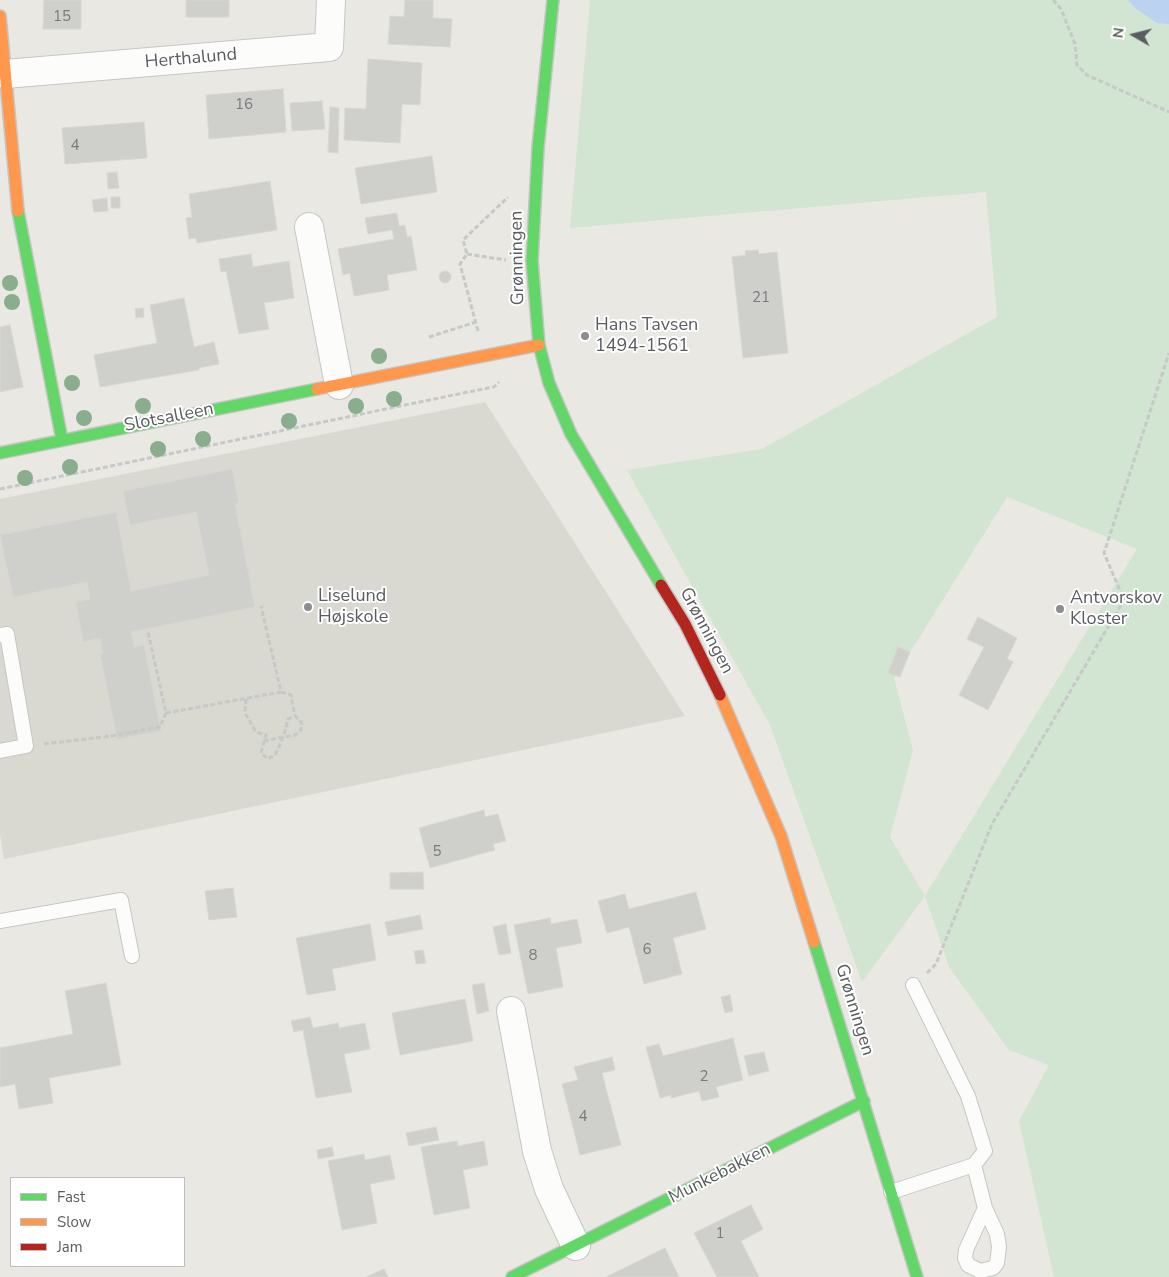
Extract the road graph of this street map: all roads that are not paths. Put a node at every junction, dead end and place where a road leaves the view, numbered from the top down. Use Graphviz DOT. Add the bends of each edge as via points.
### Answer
graph roads {
  1 [pos="332,0"];
  2 [pos="553,0"];
  3 [pos="0,16"];
  4 [pos="5,74"];
  5 [pos="309,227"];
  6 [pos="539,345"];
  7 [pos="339,385"];
  8 [pos="62,440"];
  9 [pos="0,453"];
  10 [pos="0,635"];
  11 [pos="0,751"];
  12 [pos="0,921"];
  13 [pos="132,956"];
  14 [pos="913,986"];
  15 [pos="511,1011"];
  16 [pos="864,1101"];
  17 [pos="974,1165"];
  18 [pos="891,1192"];
  19 [pos="985,1208"];
  20 [pos="576,1246"];
  21 [pos="512,1277"];
  22 [pos="917,1277"];
  1 -- 4 [label="street, Herthalund" via="329,47"];
  2 -- 6 [label="street, Grønningen" via="532,264"];
  3 -- 4 [label="street"];
  4 -- 8 [label="street" via="19,220"];
  5 -- 7 [label="street"];
  6 -- 7 [label="street, Slotsalleen"];
  6 -- 16 [label="street, Grønningen" via="550,383 571,434 686,624 732,720 781,836"];
  7 -- 8 [label="street, Slotsalleen"];
  8 -- 9 [label="street, Slotsalleen"];
  10 -- 11 [label="lane" via="7,634 26,746"];
  12 -- 13 [label="lane" via="121,900"];
  14 -- 17 [label="lane" via="968,1096 986,1151"];
  15 -- 20 [label="street" via="537,1151"];
  16 -- 18 [label="street, Grønningen"];
  16 -- 20 [label="street, Munkebakken"];
  17 -- 18 [label="lane"];
  17 -- 19 [label="lane"];
  18 -- 22 [label="street, Grønningen"];
  20 -- 21 [label="street, Munkebakken"];
}
